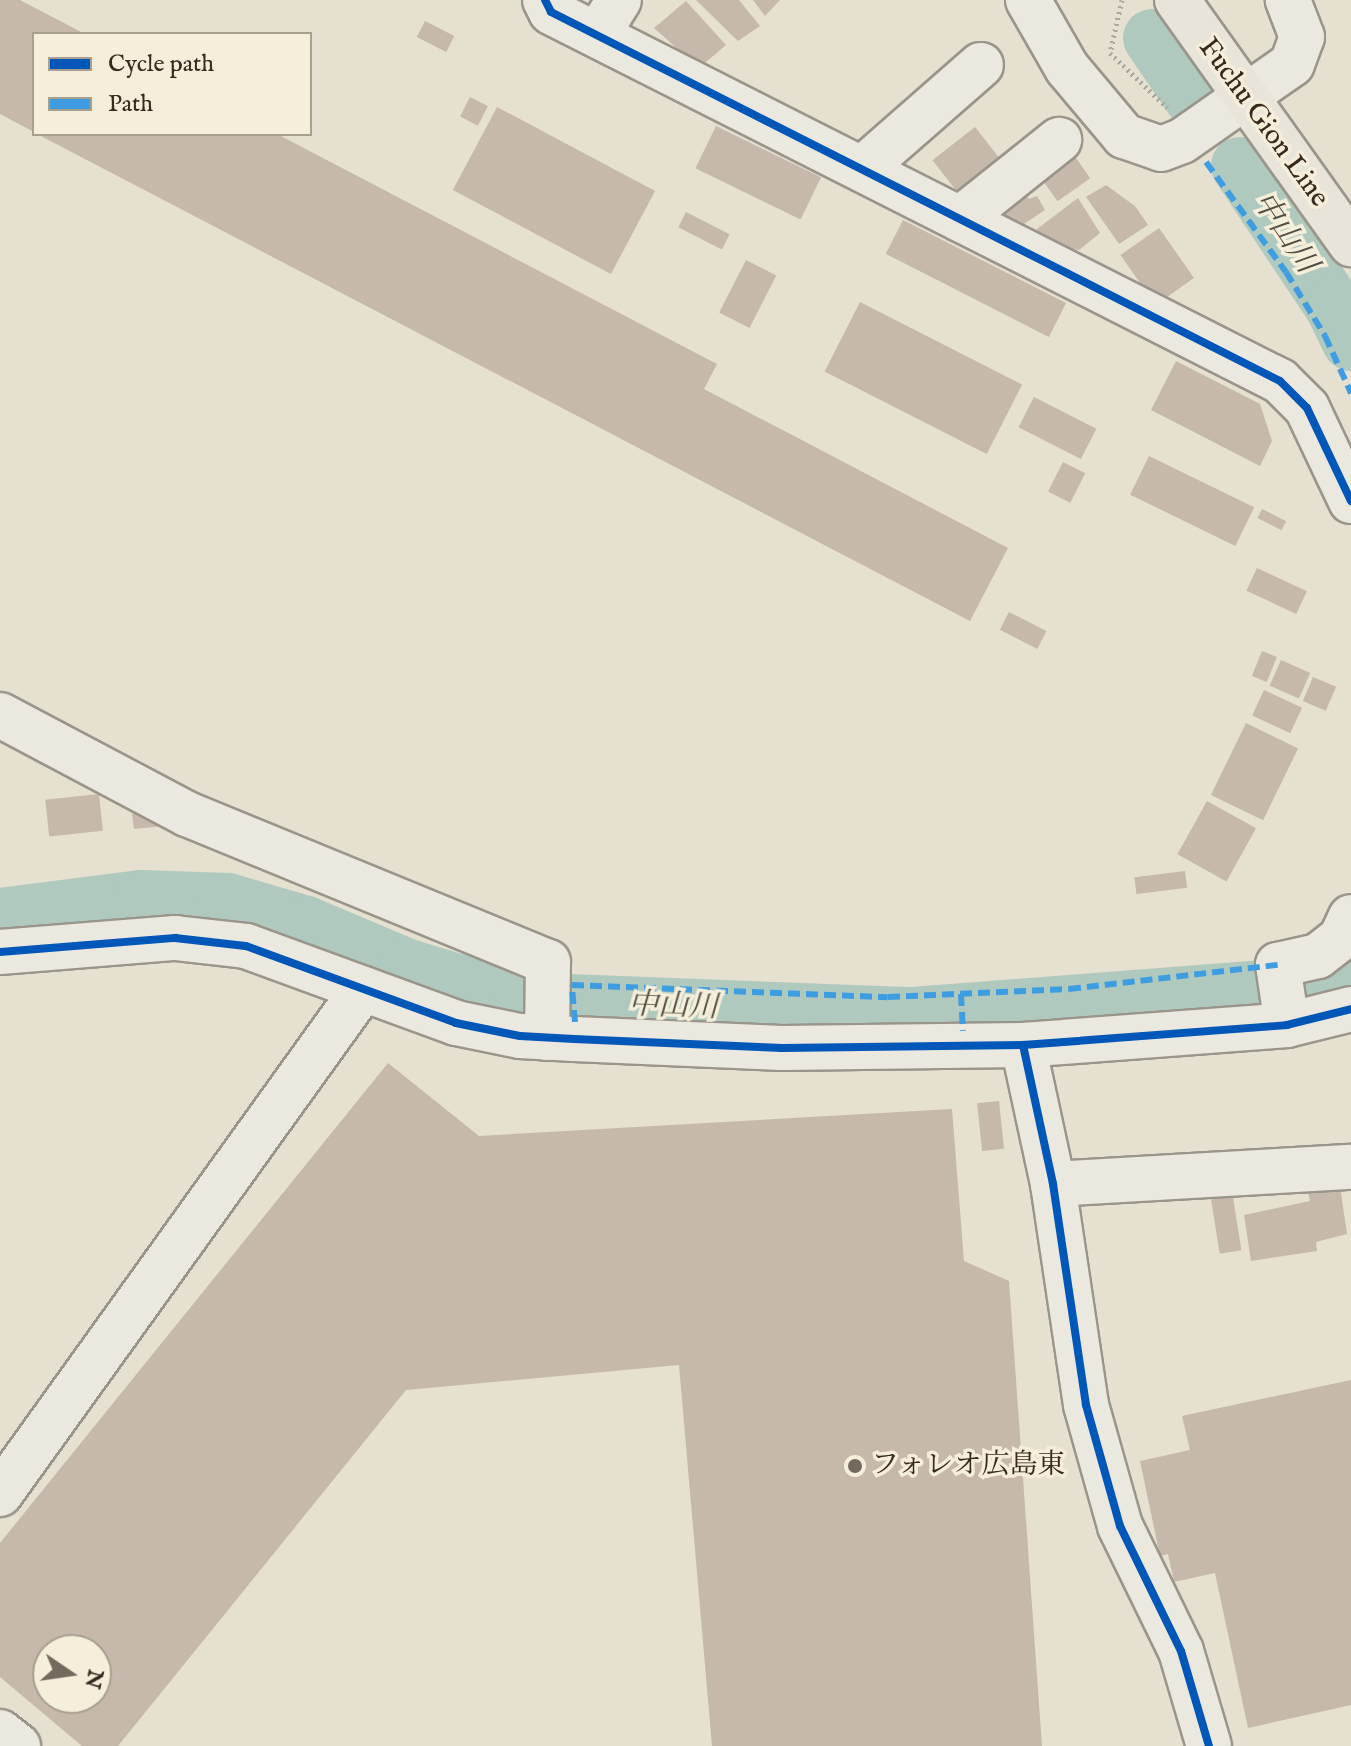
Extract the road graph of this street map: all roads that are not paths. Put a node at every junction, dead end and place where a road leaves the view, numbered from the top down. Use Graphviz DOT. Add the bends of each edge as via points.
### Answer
graph roads {
  1 [pos="545,0"];
  2 [pos="1028,0"];
  3 [pos="1177,0"];
  4 [pos="1288,0"];
  5 [pos="608,18"];
  6 [pos="981,65"];
  7 [pos="1244,99"];
  8 [pos="1059,140"];
  9 [pos="862,169"];
  10 [pos="960,219"];
  11 [pos="1351,244"];
  12 [pos="1351,501"];
  13 [pos="0,715"];
  14 [pos="1351,917"];
  15 [pos="0,952"];
  16 [pos="363,989"];
  17 [pos="1284,1005"];
  18 [pos="1351,1009"];
  19 [pos="547,1038"];
  20 [pos="1023,1045"];
  21 [pos="1351,1167"];
  22 [pos="1053,1184"];
  23 [pos="0,1494"];
  24 [pos="0,1732"];
  25 [pos="18,1746"];
  26 [pos="1209,1746"];
  1 -- 5 [label="street" via="551,12"];
  2 -- 7 [label="street" via="1067,68 1124,136 1141,145 1161,149 1182,141"];
  3 -- 7 [label="main road, Fuchu Gion Line"];
  4 -- 7 [label="street" via="1299,22 1299,51 1281,75"];
  5 -- 9 [label="street"];
  6 -- 9 [label="street"];
  7 -- 11 [label="main road, Fuchu Gion Line"];
  8 -- 10 [label="street"];
  9 -- 10 [label="street"];
  10 -- 12 [label="street" via="1280,381 1307,408"];
  13 -- 19 [label="street" via="187,814 548,962"];
  14 -- 17 [label="street" via="1341,938 1318,956 1278,965"];
  15 -- 16 [label="street" via="175,938 246,946"];
  16 -- 19 [label="street" via="456,1023"];
  16 -- 23 [label="street"];
  17 -- 18 [label="street"];
  17 -- 20 [label="street"];
  19 -- 20 [label="street" via="782,1048"];
  20 -- 22 [label="street"];
  21 -- 22 [label="street"];
  22 -- 26 [label="street" via="1086,1405 1120,1526 1181,1651"];
  24 -- 25 [label="street"];
}
